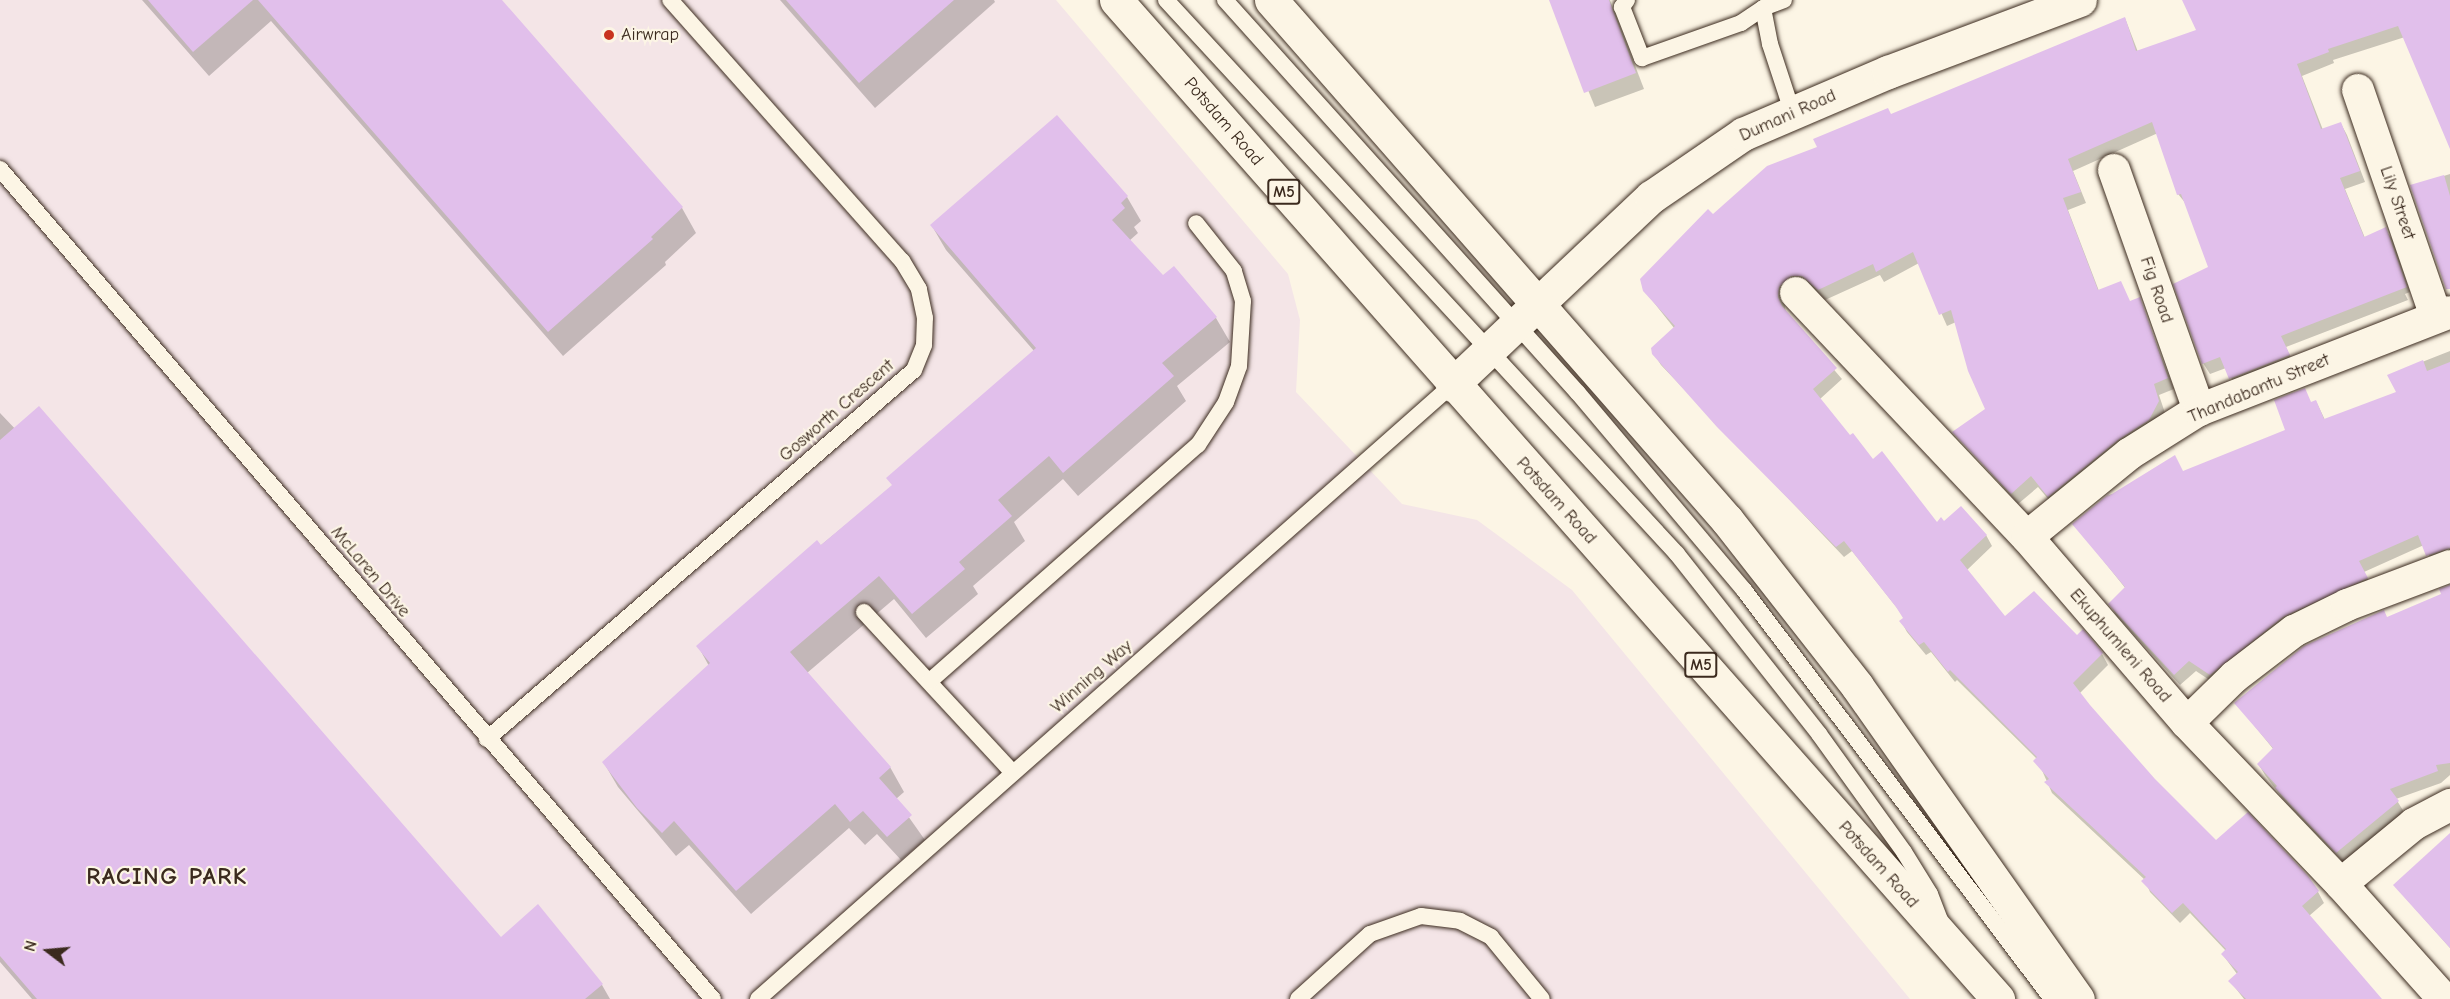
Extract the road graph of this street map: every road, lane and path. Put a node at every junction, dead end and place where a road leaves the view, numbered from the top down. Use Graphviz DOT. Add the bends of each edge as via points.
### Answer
graph roads {
  1 [pos="670,0"];
  2 [pos="1116,0"];
  3 [pos="1166,0"];
  4 [pos="1225,0"];
  5 [pos="1271,0"];
  6 [pos="1627,0"];
  7 [pos="1784,0"];
  8 [pos="2080,0"];
  9 [pos="1763,8"];
  10 [pos="2358,90"];
  11 [pos="1792,111"];
  12 [pos="0,169"];
  13 [pos="2114,170"];
  14 [pos="1196,223"];
  15 [pos="1796,293"];
  16 [pos="1528,315"];
  17 [pos="2443,315"];
  18 [pos="1488,352"];
  19 [pos="1452,385"];
  20 [pos="2199,410"];
  21 [pos="2026,537"];
  22 [pos="2450,566"];
  23 [pos="864,612"];
  24 [pos="930,681"];
  25 [pos="2187,723"];
  26 [pos="487,739"];
  27 [pos="1013,773"];
  28 [pos="2450,805"];
  29 [pos="2341,884"];
  30 [pos="1950,946"];
  31 [pos="713,999"];
  32 [pos="758,999"];
  33 [pos="1298,999"];
  34 [pos="1542,999"];
  35 [pos="1998,999"];
  36 [pos="2052,999"];
  37 [pos="2078,999"];
  38 [pos="2444,999"];
  1 -- 26 [label="lane, Gosworth Crescent" via="902,261 920,289 926,318 924,345 914,370"];
  2 -- 19 [label="main road, Potsdam Road / M5"];
  3 -- 18 [label="lane"];
  4 -- 16 [label="lane"];
  5 -- 16 [label="main road"];
  6 -- 9 [label="lane" via="1622,7 1642,58 1741,23"];
  7 -- 9 [label="lane"];
  8 -- 11 [label="main road, Dumani Road"];
  9 -- 11 [label="lane" via="1770,44"];
  10 -- 17 [label="street, Lily Street"];
  11 -- 16 [label="main road, Dumani Road" via="1743,134 1651,197"];
  12 -- 26 [label="lane, McLaren Drive"];
  13 -- 20 [label="street, Fig Road"];
  14 -- 24 [label="lane" via="1234,271 1243,301 1239,366 1226,402 1198,445"];
  15 -- 21 [label="street, Ekuphumleni Road"];
  16 -- 18 [label="main road, Dumani Road"];
  16 -- 36 [label="lane" via="1744,590"];
  16 -- 37 [label="main road" via="1727,520 1857,686"];
  17 -- 20 [label="street, Thandabantu Street"];
  18 -- 19 [label="main road, Dumani Road"];
  18 -- 30 [label="lane" via="1677,554 1819,734 1930,894"];
  19 -- 27 [label="lane, Winning Way"];
  19 -- 30 [label="main road, Potsdam Road / M5"];
  20 -- 21 [label="street, Thandabantu Street" via="2129,454"];
  21 -- 25 [label="street, Ekuphumleni Road"];
  22 -- 25 [label="street" via="2347,605 2294,631 2234,677"];
  23 -- 24 [label="lane"];
  24 -- 27 [label="lane"];
  25 -- 29 [label="street, Ekuphumleni Road"];
  26 -- 31 [label="lane, McLaren Drive"];
  27 -- 32 [label="lane, Winning Way"];
  28 -- 29 [label="street" via="2414,824"];
  29 -- 38 [label="street, Ekuphumleni Road"];
  30 -- 35 [label="main road, Potsdam Road / M5"];
  33 -- 34 [label="lane" via="1370,933 1421,916 1460,921 1491,937"];
}
